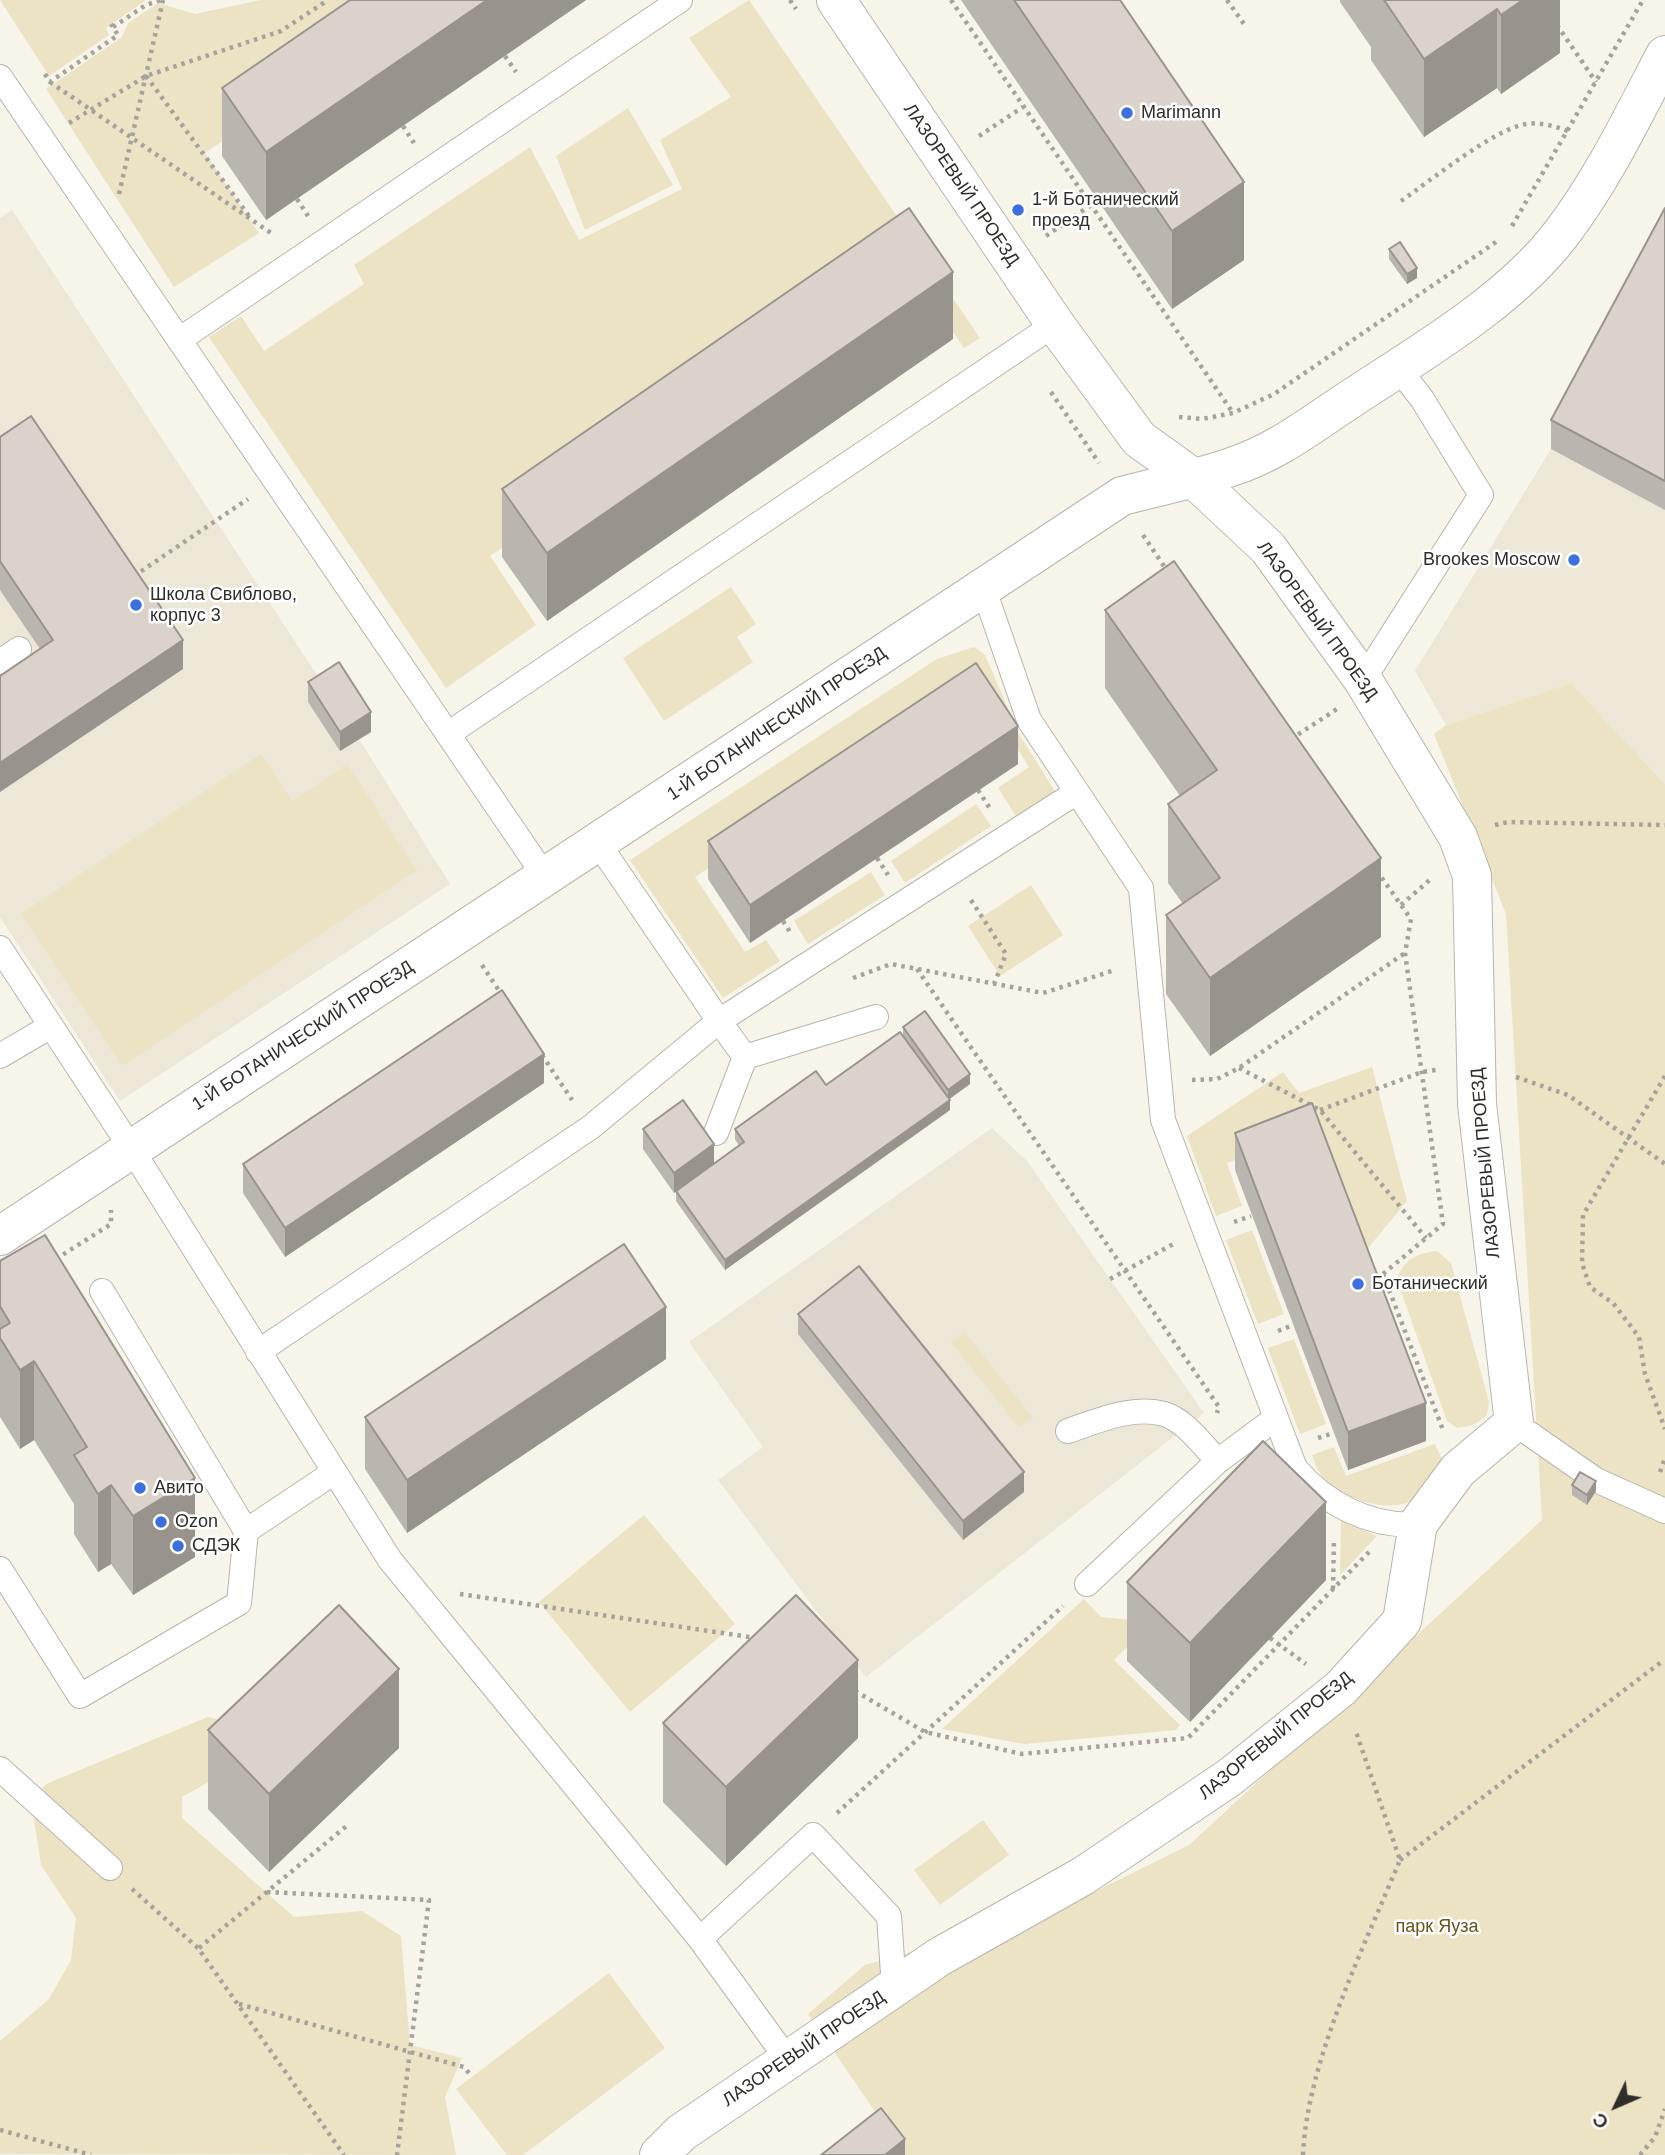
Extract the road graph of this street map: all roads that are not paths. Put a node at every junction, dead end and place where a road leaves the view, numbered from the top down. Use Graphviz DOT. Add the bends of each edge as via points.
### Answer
graph roads {
  1 [pos="680,0"];
  2 [pos="836,0"];
  3 [pos="1665,55"];
  4 [pos="0,77"];
  5 [pos="1055,324"];
  6 [pos="179,340"];
  7 [pos="1398,368"];
  8 [pos="1192,477"];
  9 [pos="983,587"];
  10 [pos="1354,692"];
  11 [pos="448,734"];
  12 [pos="1077,792"];
  13 [pos="598,843"];
  14 [pos="546,878"];
  15 [pos="0,948"];
  16 [pos="876,1017"];
  17 [pos="719,1021"];
  18 [pos="51,1026"];
  19 [pos="0,1056"];
  20 [pos="745,1057"];
  21 [pos="716,1133"];
  22 [pos="131,1148"];
  23 [pos="0,1237"];
  24 [pos="102,1291"];
  25 [pos="258,1352"];
  26 [pos="1276,1418"];
  27 [pos="1514,1423"];
  28 [pos="1068,1431"];
  29 [pos="1210,1452"];
  30 [pos="333,1473"];
  31 [pos="1665,1511"];
  32 [pos="1406,1525"];
  33 [pos="246,1531"];
  34 [pos="0,1569"];
  35 [pos="1087,1584"];
  36 [pos="0,1769"];
  37 [pos="110,1868"];
  38 [pos="700,1939"];
  39 [pos="894,1989"];
  40 [pos="788,2060"];
  41 [pos="659,2155"];
  1 -- 6 [label="lane"];
  2 -- 5 [label="street, ЛАЗОРЕВЫЙ ПРОЕЗД"];
  3 -- 7 [label="street, 1-Й БОТАНИЧЕСКИЙ ПРОЕЗД" via="1592,189 1560,236 1511,286"];
  4 -- 6 [label="lane"];
  5 -- 8 [label="street, ЛАЗОРЕВЫЙ ПРОЕЗД" via="1139,439"];
  5 -- 11 [label="lane"];
  6 -- 11 [label="lane"];
  7 -- 8 [label="street, 1-Й БОТАНИЧЕСКИЙ ПРОЕЗД" via="1264,454"];
  7 -- 10 [label="lane" via="1422,398 1481,495"];
  8 -- 9 [label="street, 1-Й БОТАНИЧЕСКИЙ ПРОЕЗД" via="1122,496"];
  8 -- 10 [label="street, ЛАЗОРЕВЫЙ ПРОЕЗД" via="1268,548"];
  9 -- 12 [label="lane" via="1029,720"];
  9 -- 13 [label="street, 1-Й БОТАНИЧЕСКИЙ ПРОЕЗД"];
  10 -- 27 [label="street, ЛАЗОРЕВЫЙ ПРОЕЗД" via="1458,837 1472,876 1477,1104"];
  11 -- 14 [label="lane"];
  12 -- 17 [label="lane"];
  12 -- 26 [label="lane" via="1141,888 1163,1120"];
  13 -- 14 [label="street, 1-Й БОТАНИЧЕСКИЙ ПРОЕЗД"];
  13 -- 17 [label="lane"];
  14 -- 22 [label="street, 1-Й БОТАНИЧЕСКИЙ ПРОЕЗД"];
  15 -- 18 [label="lane"];
  16 -- 20 [label="lane"];
  17 -- 20 [label="lane"];
  17 -- 25 [label="lane" via="590,1127"];
  18 -- 19 [label="lane"];
  18 -- 22 [label="lane"];
  20 -- 21 [label="lane"];
  22 -- 23 [label="street, 1-Й БОТАНИЧЕСКИЙ ПРОЕЗД"];
  22 -- 25 [label="lane"];
  24 -- 33 [label="lane"];
  25 -- 30 [label="lane"];
  26 -- 29 [label="lane"];
  26 -- 32 [label="lane" via="1295,1468 1311,1488 1335,1504"];
  27 -- 31 [label="lane" via="1596,1480"];
  27 -- 32 [label="street, ЛАЗОРЕВЫЙ ПРОЕЗД" via="1458,1470"];
  28 -- 29 [label="lane" via="1138,1411 1166,1415"];
  29 -- 35 [label="lane"];
  30 -- 33 [label="lane"];
  30 -- 38 [label="lane" via="390,1560"];
  32 -- 39 [label="street, ЛАЗОРЕВЫЙ ПРОЕЗД" via="1402,1620 1341,1688 1230,1777 1106,1861 939,1957"];
  33 -- 34 [label="lane" via="239,1603 80,1696"];
  36 -- 37 [label="lane"];
  38 -- 39 [label="lane" via="813,1835 889,1916"];
  38 -- 40 [label="lane"];
  39 -- 40 [label="street, ЛАЗОРЕВЫЙ ПРОЕЗД"];
  40 -- 41 [label="street, ЛАЗОРЕВЫЙ ПРОЕЗД" via="681,2133"];
}
